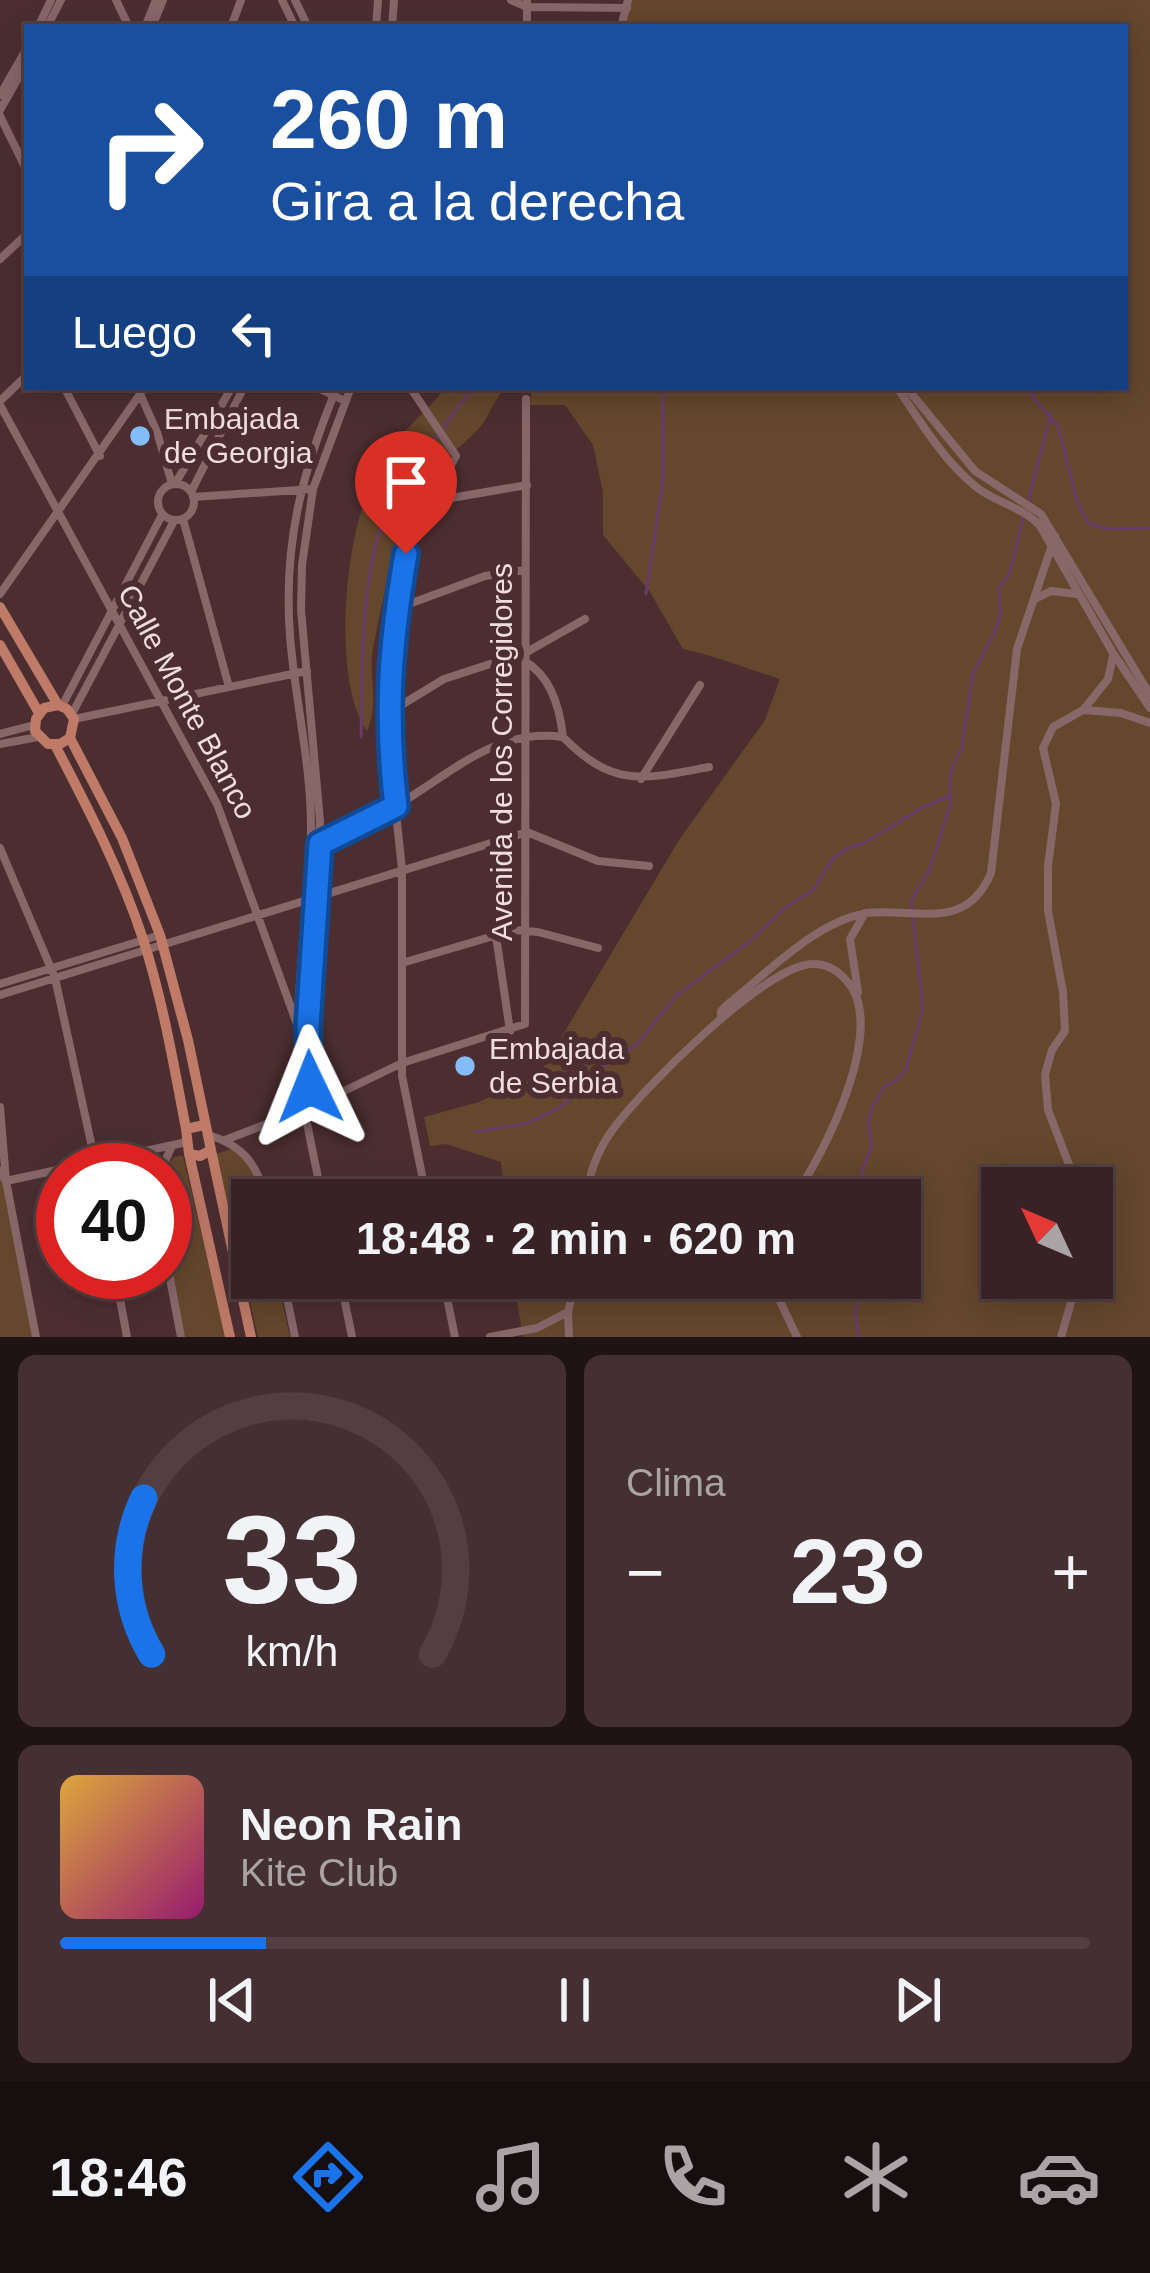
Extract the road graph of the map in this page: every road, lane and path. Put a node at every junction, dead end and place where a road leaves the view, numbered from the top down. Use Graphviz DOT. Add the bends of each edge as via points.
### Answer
graph roads {
  1 [pos="511,0"];
  2 [pos="527,3"];
  3 [pos="627,4"];
  4 [pos="24,53"];
  5 [pos="24,69"];
  6 [pos="0,95"];
  7 [pos="0,113"];
  8 [pos="24,165"];
  9 [pos="24,236"];
  10 [pos="0,259"];
  11 [pos="24,377"];
  12 [pos="66,390"];
  13 [pos="140,390"];
  14 [pos="141,390"];
  15 [pos="230,390"];
  16 [pos="243,390"];
  17 [pos="350,390"];
  18 [pos="412,390"];
  19 [pos="904,390"];
  20 [pos="335,391"];
  21 [pos="526,399"];
  22 [pos="345,401"];
  23 [pos="0,403"];
  24 [pos="100,456"];
  25 [pos="174,484"];
  26 [pos="527,485"];
  27 [pos="300,489"];
  28 [pos="313,489"];
  29 [pos="192,495"];
  30 [pos="428,502"];
  31 [pos="59,512"];
  32 [pos="162,515"];
  33 [pos="178,520"];
  34 [pos="1054,541"];
  35 [pos="526,570"];
  36 [pos="1078,594"];
  37 [pos="0,595"];
  38 [pos="1090,597"];
  39 [pos="1034,600"];
  40 [pos="0,607"];
  41 [pos="112,609"];
  42 [pos="397,609"];
  43 [pos="585,619"];
  44 [pos="119,621"];
  45 [pos="0,645"];
  46 [pos="1116,650"];
  47 [pos="526,657"];
  48 [pos="307,671"];
  49 [pos="295,674"];
  50 [pos="700,685"];
  51 [pos="230,687"];
  52 [pos="1150,695"];
  53 [pos="164,702"];
  54 [pos="1150,708"];
  55 [pos="1083,710"];
  56 [pos="66,711"];
  57 [pos="388,713"];
  58 [pos="1150,724"];
  59 [pos="37,725"];
  60 [pos="0,734"];
  61 [pos="526,737"];
  62 [pos="563,737"];
  63 [pos="70,738"];
  64 [pos="0,744"];
  65 [pos="55,745"];
  66 [pos="710,767"];
  67 [pos="641,779"];
  68 [pos="396,806"];
  69 [pos="527,832"];
  70 [pos="315,847"];
  71 [pos="0,848"];
  72 [pos="649,866"];
  73 [pos="402,869"];
  74 [pos="314,897"];
  75 [pos="865,914"];
  76 [pos="257,915"];
  77 [pos="525,929"];
  78 [pos="496,936"];
  79 [pos="165,940"];
  80 [pos="144,944"];
  81 [pos="598,948"];
  82 [pos="402,963"];
  83 [pos="53,973"];
  84 [pos="0,984"];
  85 [pos="0,995"];
  86 [pos="859,996"];
  87 [pos="722,1020"];
  88 [pos="303,1025"];
  89 [pos="509,1031"];
  90 [pos="402,1063"];
  91 [pos="0,1107"];
  92 [pos="306,1109"];
  93 [pos="206,1129"];
  94 [pos="225,1140"];
  95 [pos="187,1142"];
  96 [pos="92,1143"];
  97 [pos="183,1143"];
  98 [pos="211,1150"];
  99 [pos="1070,1167"];
  100 [pos="0,1171"];
  101 [pos="36,1176"];
  102 [pos="261,1179"];
  103 [pos="318,1179"];
  104 [pos="423,1179"];
  105 [pos="589,1179"];
  106 [pos="805,1179"];
  107 [pos="6,1181"];
  108 [pos="121,1299"];
  109 [pos="174,1299"];
  110 [pos="288,1299"];
  111 [pos="344,1299"];
  112 [pos="447,1299"];
  113 [pos="571,1299"];
  114 [pos="780,1299"];
  115 [pos="1072,1299"];
  116 [pos="568,1312"];
  117 [pos="36,1337"];
  118 [pos="127,1337"];
  119 [pos="181,1337"];
  120 [pos="230,1337"];
  121 [pos="251,1337"];
  122 [pos="296,1337"];
  123 [pos="352,1337"];
  124 [pos="455,1337"];
  125 [pos="490,1337"];
  126 [pos="569,1337"];
  127 [pos="797,1337"];
  128 [pos="1061,1337"];
  1 -- 2 [label="street"];
  2 -- 3 [label="street"];
  4 -- 6 [label="street"];
  5 -- 7 [label="street"];
  7 -- 8 [label="street"];
  9 -- 10 [label="street"];
  11 -- 23 [label="street"];
  12 -- 24 [label="street"];
  13 -- 24 [label="street"];
  14 -- 25 [label="street"];
  15 -- 25 [label="street"];
  16 -- 29 [label="street"];
  17 -- 22 [label="street"];
  18 -- 30 [label="street" via="452,448 453,466"];
  19 -- 34 [label="street" via="975,486 1027,508"];
  20 -- 22 [label="street"];
  20 -- 27 [label="street"];
  21 -- 26 [label="street, Avenida de los Corregidores"];
  22 -- 28 [label="street"];
  23 -- 31 [label="street, Calle Monte Blanco"];
  24 -- 31 [label="street"];
  25 -- 29 [label="street"];
  25 -- 32 [label="street" via="158,499"];
  26 -- 30 [label="street"];
  26 -- 35 [label="street, Avenida de los Corregidores"];
  27 -- 28 [label="street"];
  27 -- 29 [label="street"];
  27 -- 49 [label="street" via="289,575"];
  28 -- 48 [label="street" via="301,587"];
  29 -- 33 [label="street" via="191,512"];
  30 -- 42 [label="street" via="410,538"];
  31 -- 37 [label="street"];
  31 -- 41 [label="street, Calle Monte Blanco"];
  32 -- 33 [label="street"];
  32 -- 41 [label="street"];
  33 -- 44 [label="street"];
  33 -- 51 [label="street"];
  34 -- 36 [label="street"];
  34 -- 38 [label="street"];
  34 -- 39 [label="street"];
  35 -- 42 [label="street" via="485,576"];
  35 -- 47 [label="street, Avenida de los Corregidores"];
  36 -- 38 [label="street"];
  36 -- 39 [label="street" via="1051,591"];
  36 -- 46 [label="street"];
  38 -- 46 [label="street"];
  39 -- 75 [label="street" via="1016,658 991,873 981,897 956,912"];
  40 -- 56 [label="main road"];
  41 -- 44 [label="street, Calle Monte Blanco"];
  41 -- 56 [label="street"];
  42 -- 57 [label="street"];
  43 -- 47 [label="street"];
  44 -- 53 [label="street, Calle Monte Blanco"];
  44 -- 56 [label="street"];
  45 -- 59 [label="main road"];
  46 -- 52 [label="street"];
  46 -- 54 [label="street"];
  46 -- 55 [label="street" via="1108,679"];
  47 -- 57 [label="street" via="444,679"];
  47 -- 61 [label="street, Avenida de los Corregidores"];
  47 -- 62 [label="street" via="556,703"];
  48 -- 49 [label="street"];
  48 -- 70 [label="street"];
  49 -- 51 [label="street"];
  49 -- 70 [label="street"];
  50 -- 67 [label="street"];
  51 -- 53 [label="street"];
  53 -- 56 [label="street"];
  53 -- 76 [label="street, Calle Monte Blanco" via="218,805"];
  55 -- 58 [label="street"];
  55 -- 99 [label="street" via="1053,728 1043,748 1057,814 1048,910 1065,1031 1045,1074 1048,1110"];
  56 -- 59 [label="main road"];
  56 -- 63 [label="main road"];
  57 -- 68 [label="street"];
  59 -- 60 [label="street"];
  59 -- 64 [label="street"];
  59 -- 65 [label="main road"];
  61 -- 62 [label="street"];
  61 -- 68 [label="street" via="475,754"];
  61 -- 69 [label="street, Avenida de los Corregidores"];
  62 -- 67 [label="street" via="597,766"];
  63 -- 65 [label="main road"];
  63 -- 79 [label="main road"];
  65 -- 80 [label="main road"];
  66 -- 67 [label="street"];
  68 -- 70 [label="street"];
  68 -- 73 [label="street"];
  69 -- 72 [label="street" via="598,861"];
  69 -- 73 [label="street"];
  69 -- 77 [label="street, Avenida de los Corregidores"];
  70 -- 74 [label="street"];
  71 -- 83 [label="street"];
  73 -- 74 [label="street"];
  73 -- 82 [label="street"];
  74 -- 76 [label="street"];
  74 -- 88 [label="street"];
  75 -- 86 [label="street" via="850,939"];
  75 -- 87 [label="street" via="823,930 721,1011"];
  76 -- 79 [label="street"];
  76 -- 88 [label="street, Calle Monte Blanco"];
  77 -- 78 [label="street"];
  77 -- 81 [label="street"];
  77 -- 89 [label="street, Avenida de los Corregidores" via="526,1019 524,1028"];
  78 -- 82 [label="street"];
  78 -- 89 [label="street"];
  79 -- 80 [label="street"];
  79 -- 93 [label="main road"];
  80 -- 83 [label="street"];
  80 -- 95 [label="main road"];
  82 -- 90 [label="street"];
  83 -- 84 [label="street"];
  83 -- 85 [label="street"];
  83 -- 96 [label="street"];
  86 -- 87 [label="street" via="833,969 802,964"];
  86 -- 106 [label="street" via="848,1087"];
  87 -- 105 [label="street" via="612,1130"];
  88 -- 92 [label="street"];
  89 -- 90 [label="street"];
  90 -- 92 [label="street"];
  90 -- 104 [label="street"];
  91 -- 107 [label="street"];
  92 -- 94 [label="street"];
  92 -- 103 [label="street"];
  93 -- 94 [label="street"];
  93 -- 95 [label="main road"];
  93 -- 98 [label="main road"];
  94 -- 102 [label="street" via="248,1156"];
  95 -- 97 [label="street"];
  95 -- 98 [label="main road" via="200,1156"];
  95 -- 120 [label="main road"];
  98 -- 121 [label="main road"];
  100 -- 107 [label="street"];
  101 -- 107 [label="street"];
  107 -- 117 [label="street"];
  108 -- 118 [label="street"];
  109 -- 119 [label="street"];
  110 -- 122 [label="street"];
  111 -- 123 [label="street"];
  112 -- 124 [label="street"];
  113 -- 116 [label="street"];
  114 -- 127 [label="street"];
  115 -- 128 [label="street"];
  116 -- 125 [label="street"];
  116 -- 126 [label="street"];
}
